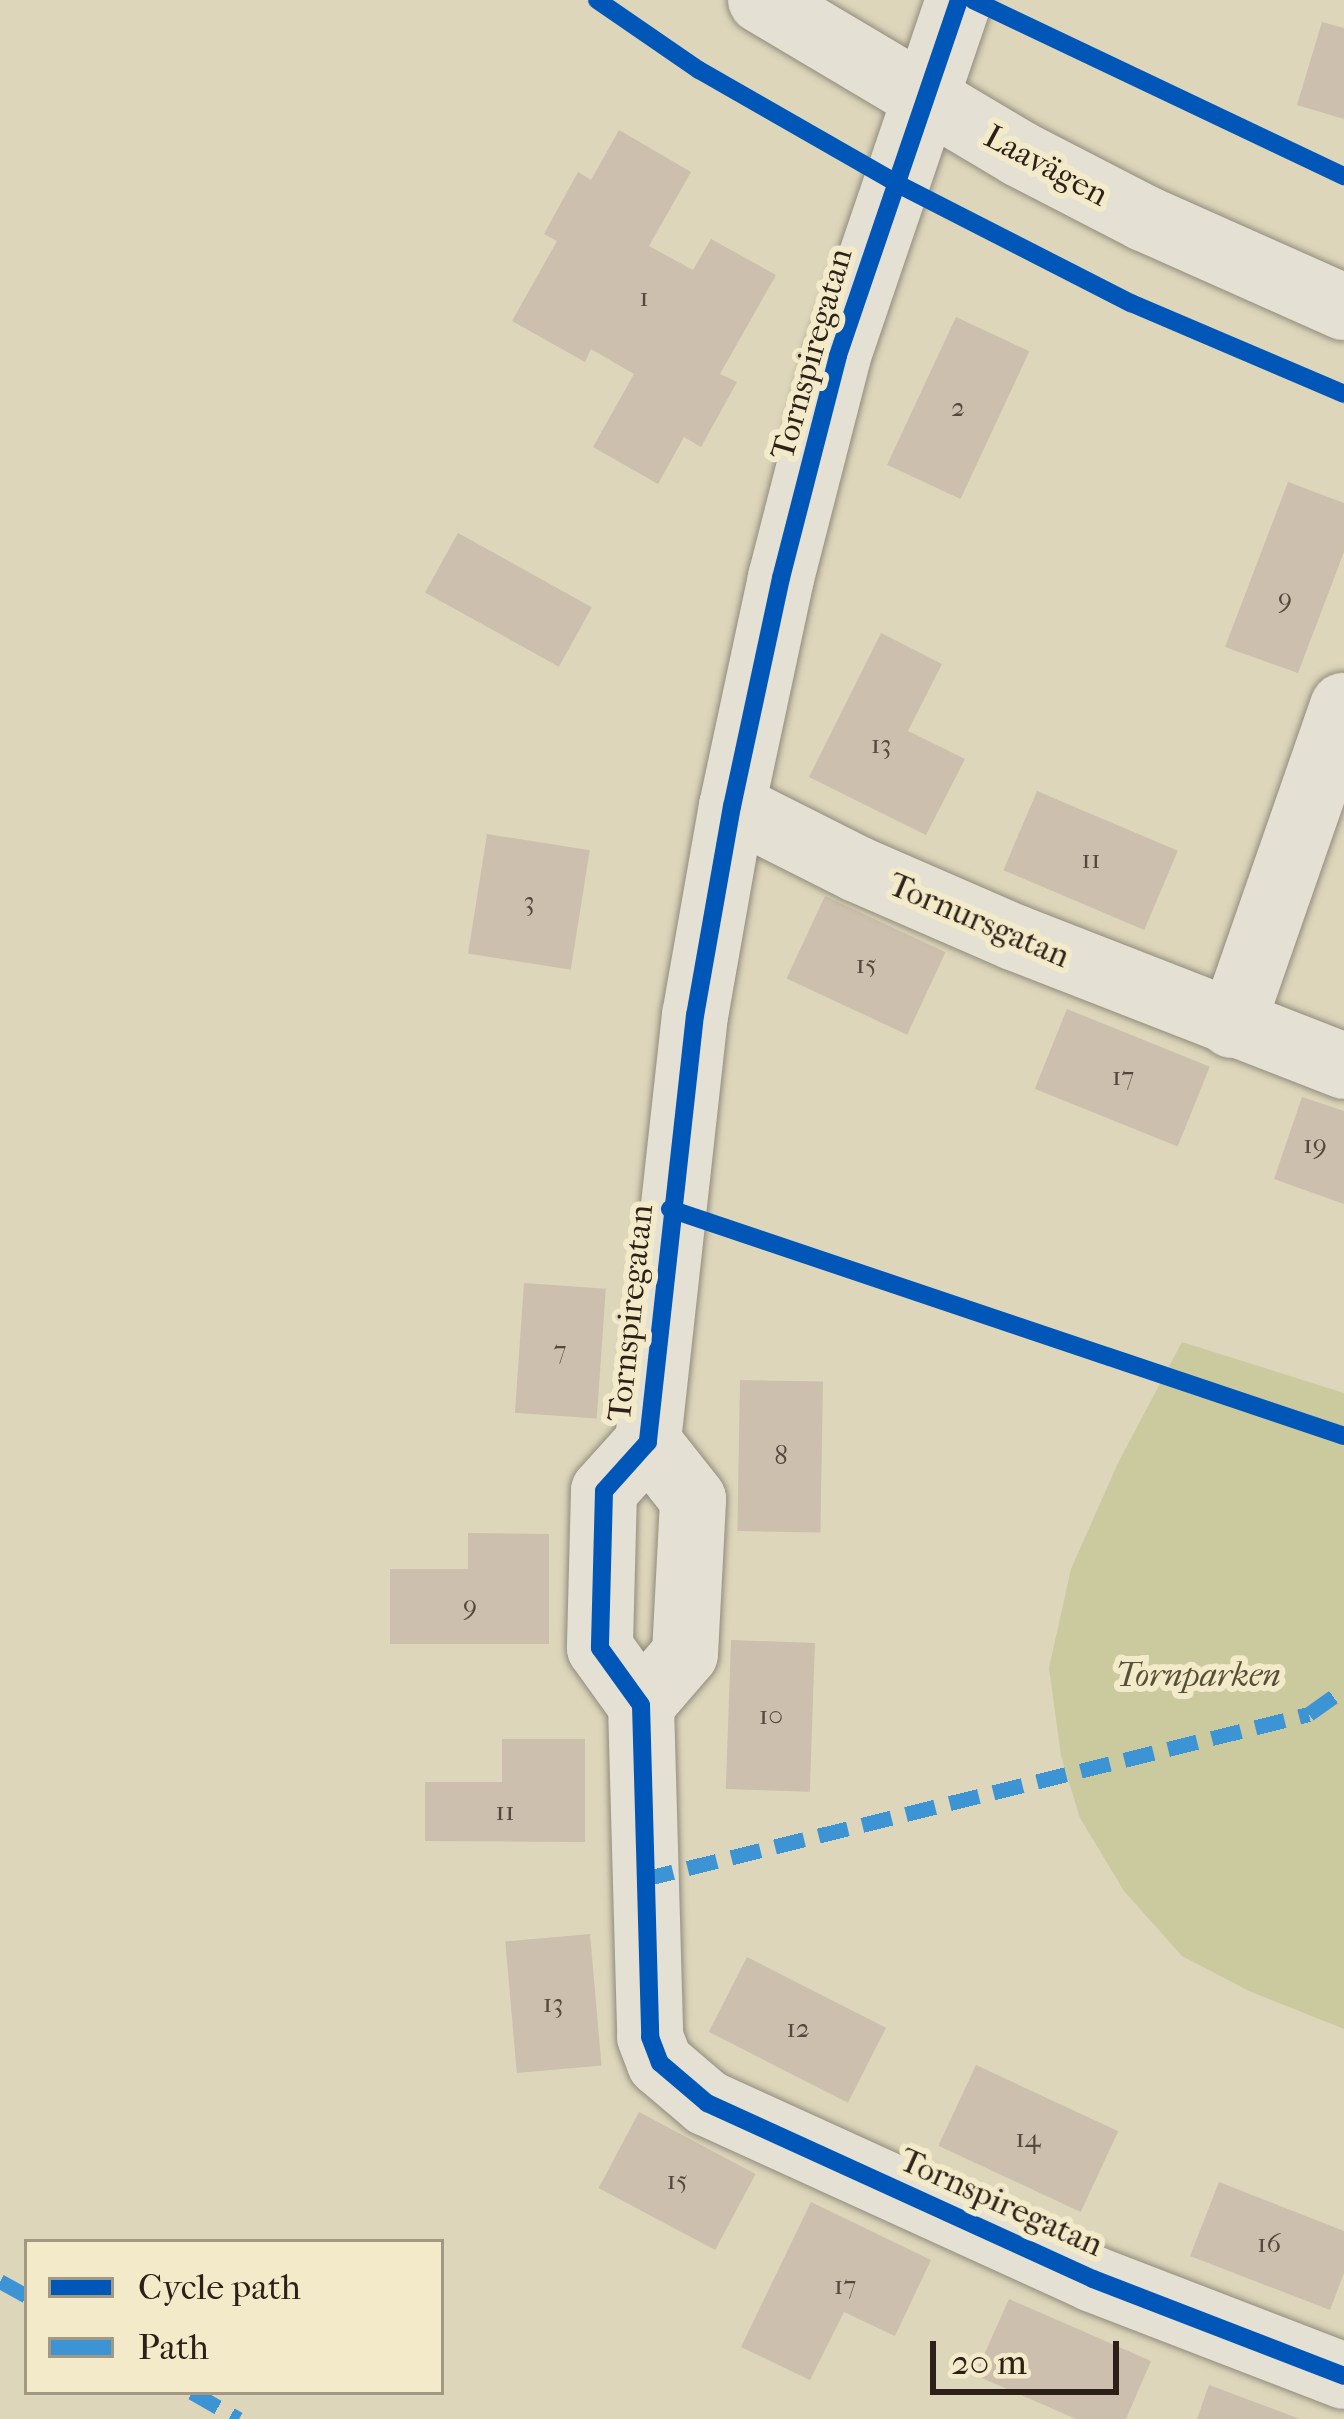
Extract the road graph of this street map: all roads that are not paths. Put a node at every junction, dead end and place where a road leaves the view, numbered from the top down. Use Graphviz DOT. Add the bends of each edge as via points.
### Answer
graph roads {
  1 [pos="761,0"];
  2 [pos="959,0"];
  3 [pos="924,98"];
  4 [pos="1344,307"];
  5 [pos="1343,706"];
  6 [pos="731,806"];
  7 [pos="1232,1025"];
  8 [pos="1344,1066"];
  9 [pos="648,1442"];
  10 [pos="641,1705"];
  11 [pos="1344,2377"];
  1 -- 3 [label="street, Laavägen"];
  2 -- 3 [label="street, Tornspiregatan"];
  3 -- 4 [label="street, Laavägen" via="1144,218"];
  3 -- 6 [label="street, Tornspiregatan" via="838,356"];
  5 -- 7 [label="street"];
  6 -- 7 [label="street, Tornursgatan" via="857,869"];
  6 -- 9 [label="street, Tornspiregatan" via="695,1016"];
  7 -- 8 [label="street, Tornursgatan"];
  9 -- 10 [label="street, Tornspiregatan" via="604,1491 600,1648"];
  9 -- 10 [label="street, Tornspiregatan" via="693,1499 685,1654"];
  10 -- 11 [label="street, Tornspiregatan" via="645,1995 655,2050 677,2083 1094,2279"];
}
